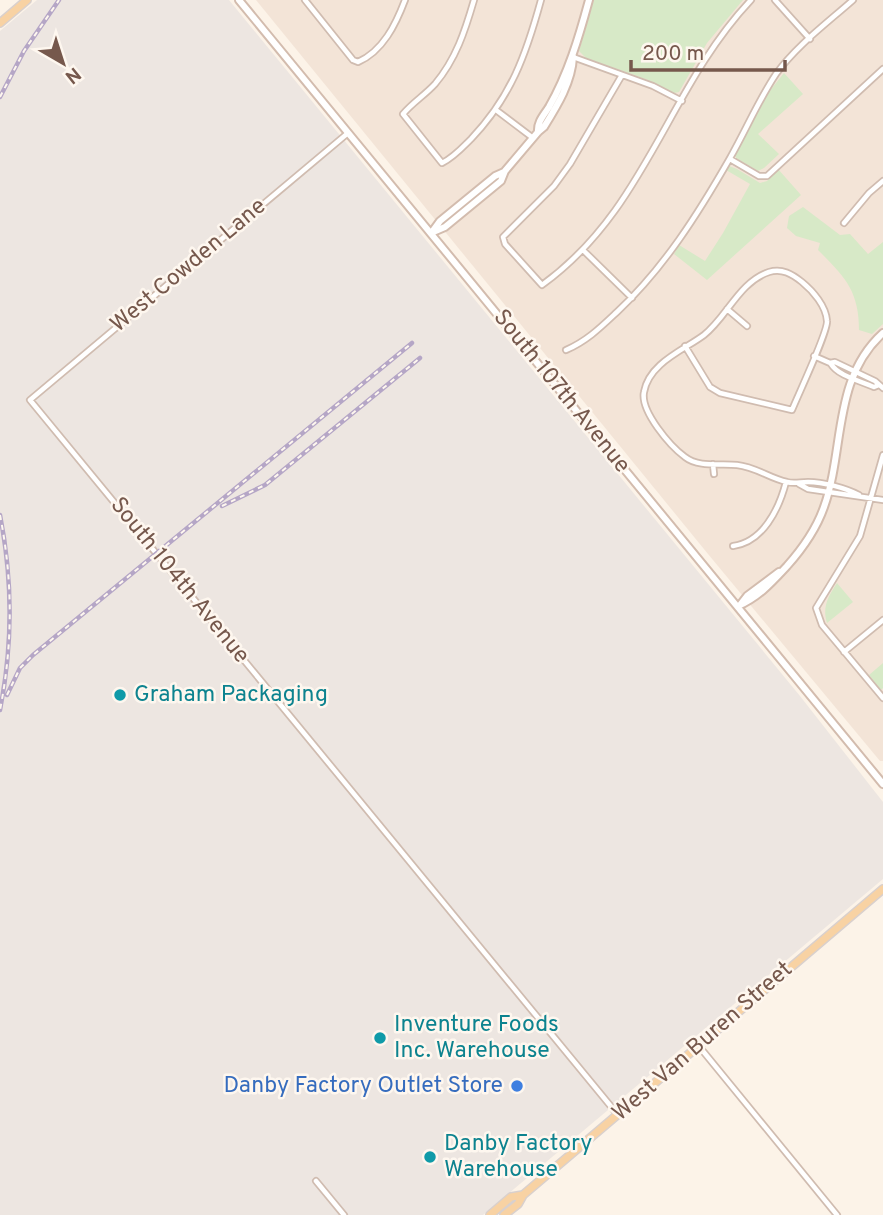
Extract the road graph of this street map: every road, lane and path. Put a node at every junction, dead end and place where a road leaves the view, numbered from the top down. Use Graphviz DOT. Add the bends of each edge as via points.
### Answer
graph roads {
  1 [pos="27,0"];
  2 [pos="239,0"];
  3 [pos="305,0"];
  4 [pos="474,0"];
  5 [pos="541,0"];
  6 [pos="589,0"];
  7 [pos="751,0"];
  8 [pos="775,0"];
  9 [pos="853,0"];
  10 [pos="403,1"];
  11 [pos="0,23"];
  12 [pos="810,39"];
  13 [pos="573,57"];
  14 [pos="883,69"];
  15 [pos="622,75"];
  16 [pos="682,101"];
  17 [pos="496,110"];
  18 [pos="349,133"];
  19 [pos="533,138"];
  20 [pos="730,159"];
  21 [pos="883,181"];
  22 [pos="844,223"];
  23 [pos="431,233"];
  24 [pos="583,250"];
  25 [pos="632,298"];
  26 [pos="727,309"];
  27 [pos="747,326"];
  28 [pos="883,333"];
  29 [pos="685,346"];
  30 [pos="566,350"];
  31 [pos="814,356"];
  32 [pos="854,375"];
  33 [pos="881,387"];
  34 [pos="30,400"];
  35 [pos="883,455"];
  36 [pos="713,464"];
  37 [pos="714,474"];
  38 [pos="786,482"];
  39 [pos="829,489"];
  40 [pos="870,497"];
  41 [pos="883,500"];
  42 [pos="733,546"];
  43 [pos="738,607"];
  44 [pos="883,620"];
  45 [pos="844,652"];
  46 [pos="883,698"];
  47 [pos="883,784"];
  48 [pos="883,889"];
  49 [pos="698,1045"];
  50 [pos="618,1115"];
  51 [pos="316,1181"];
  52 [pos="523,1195"];
  53 [pos="344,1215"];
  54 [pos="491,1215"];
  55 [pos="504,1215"];
  56 [pos="837,1215"];
  1 -- 11 [label="main road"];
  2 -- 18 [label="main road, South 107th Avenue"];
  3 -- 10 [label="street" via="358,62 391,33"];
  4 -- 17 [label="street" via="449,65 403,114 442,163"];
  5 -- 17 [label="street" via="515,79"];
  6 -- 13 [label="main road"];
  7 -- 16 [label="street" via="725,31"];
  8 -- 12 [label="street"];
  9 -- 12 [label="street"];
  12 -- 20 [label="street" via="762,96"];
  13 -- 15 [label="street"];
  13 -- 19 [label="main road"];
  14 -- 20 [label="street" via="767,176"];
  15 -- 16 [label="street"];
  15 -- 24 [label="street" via="554,186 503,237 542,285"];
  16 -- 24 [label="street" via="628,195"];
  17 -- 19 [label="street"];
  18 -- 23 [label="main road, South 107th Avenue"];
  18 -- 34 [label="street, West Cowden Lane"];
  19 -- 23 [label="main road" via="501,181 445,228"];
  20 -- 25 [label="street" via="667,258"];
  21 -- 22 [label="street"];
  23 -- 43 [label="main road, South 107th Avenue"];
  24 -- 25 [label="street"];
  25 -- 30 [label="street" via="582,343"];
  26 -- 27 [label="street"];
  26 -- 29 [label="street" via="705,334"];
  26 -- 31 [label="street" via="757,278 770,272 790,272 822,304 828,322"];
  28 -- 32 [label="main road" via="867,350"];
  29 -- 31 [label="street" via="710,387 720,393 792,410"];
  29 -- 36 [label="street" via="652,374 644,392 645,407 673,446 691,461"];
  31 -- 32 [label="street"];
  32 -- 33 [label="street"];
  32 -- 39 [label="main road"];
  34 -- 50 [label="street, South 104th Avenue"];
  35 -- 40 [label="street"];
  36 -- 37 [label="street"];
  36 -- 38 [label="street" via="759,469"];
  38 -- 39 [label="street"];
  38 -- 42 [label="street" via="768,523 743,545"];
  39 -- 40 [label="street" via="851,497"];
  39 -- 43 [label="main road" via="811,535 767,589"];
  40 -- 41 [label="street"];
  40 -- 45 [label="street" via="860,536 817,608 822,625"];
  43 -- 47 [label="main road, South 107th Avenue"];
  44 -- 45 [label="street"];
  45 -- 46 [label="street"];
  48 -- 49 [label="main road, West Van Buren Street"];
  49 -- 50 [label="main road, West Van Buren Street"];
  49 -- 56 [label="street"];
  50 -- 52 [label="main road, West Van Buren Street"];
  51 -- 53 [label="street"];
  52 -- 54 [label="main road, West Van Buren Street" via="512,1197"];
  52 -- 55 [label="main road, West Van Buren Street"];
}
